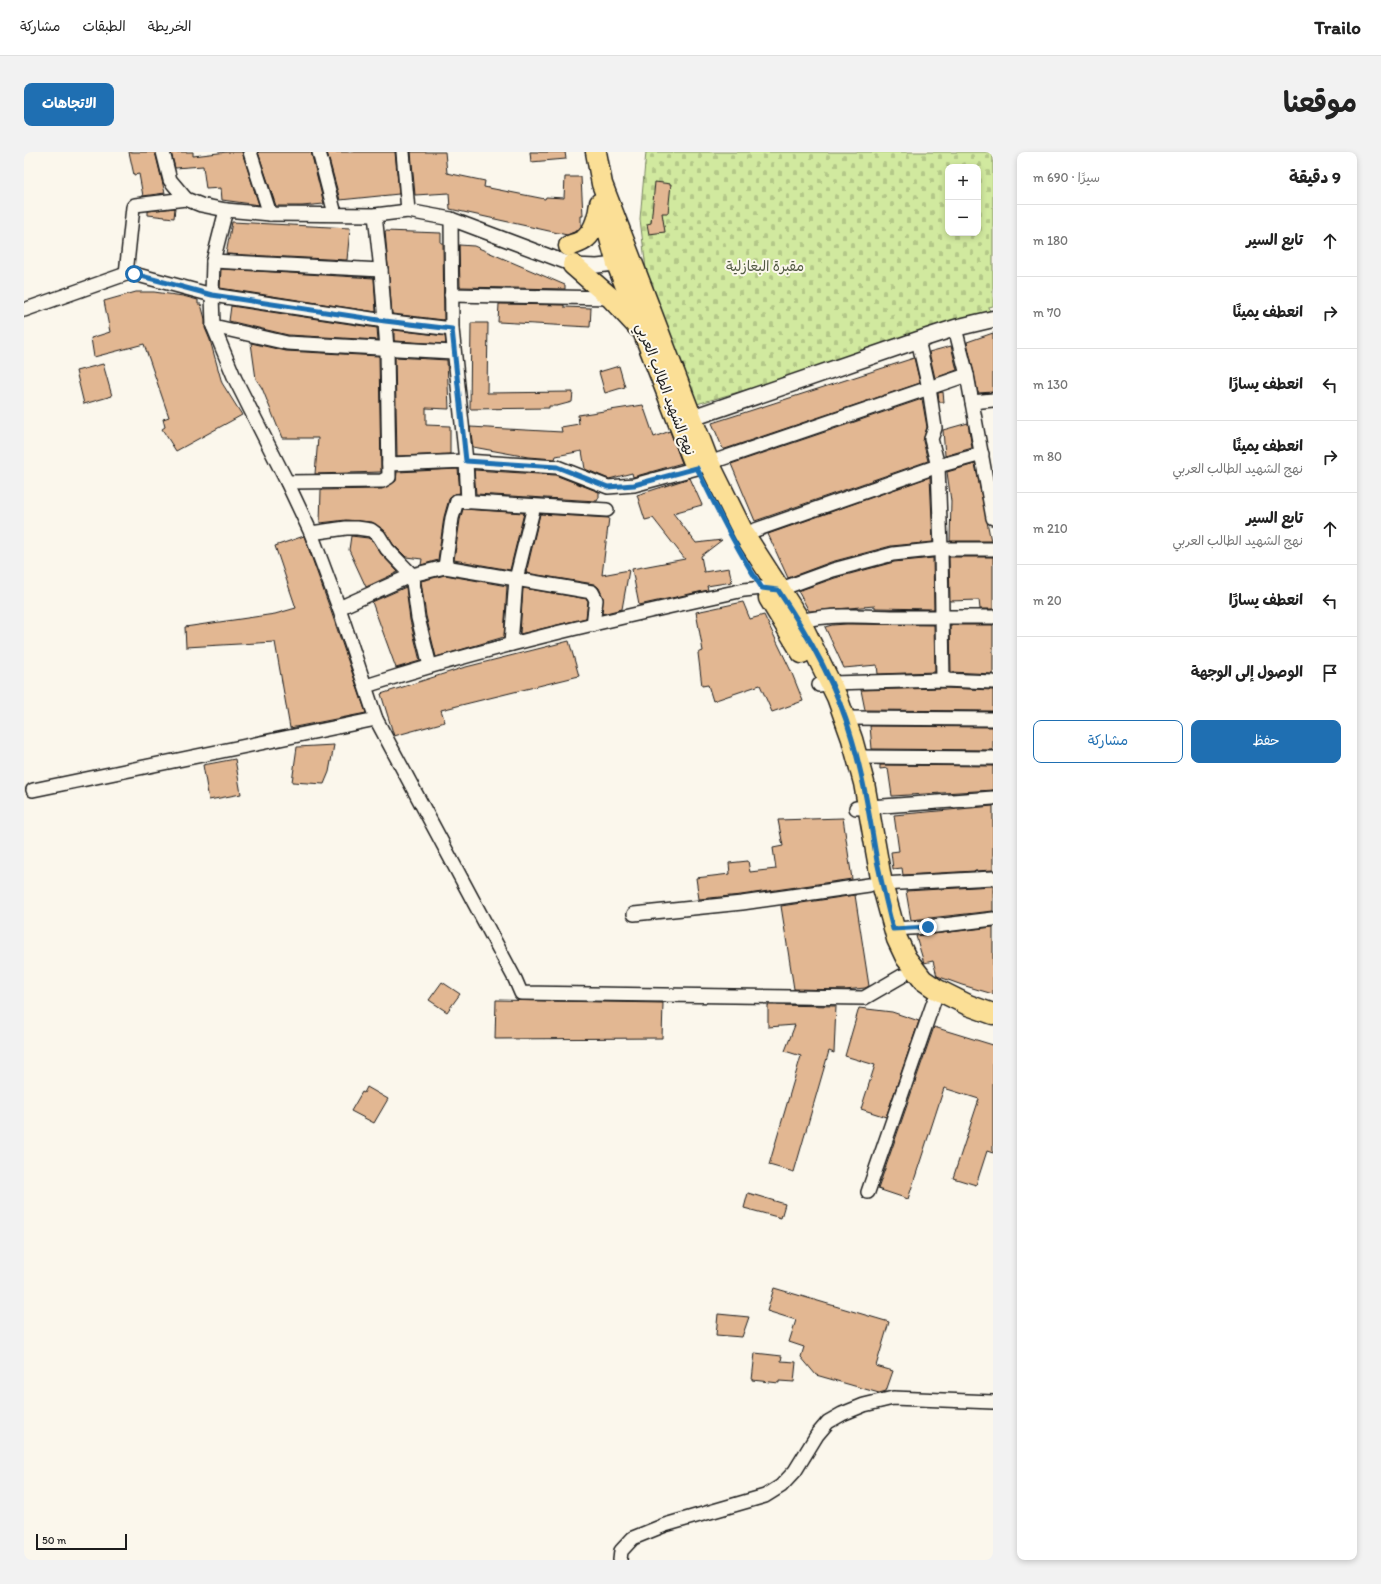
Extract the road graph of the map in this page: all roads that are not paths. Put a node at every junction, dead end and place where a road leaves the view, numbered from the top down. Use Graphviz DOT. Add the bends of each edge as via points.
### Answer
graph roads {
  1 [pos="163,152"];
  2 [pos="250,152"];
  3 [pos="319,152"];
  4 [pos="403,152"];
  5 [pos="596,152"];
  6 [pos="602,188"];
  7 [pos="186,199"];
  8 [pos="226,210"];
  9 [pos="408,211"];
  10 [pos="270,214"];
  11 [pos="335,214"];
  12 [pos="375,215"];
  13 [pos="451,219"];
  14 [pos="616,238"];
  15 [pos="545,255"];
  16 [pos="571,255"];
  17 [pos="214,261"];
  18 [pos="625,263"];
  19 [pos="381,270"];
  20 [pos="126,274"];
  21 [pos="212,295"];
  22 [pos="451,295"];
  23 [pos="611,298"];
  24 [pos="24,310"];
  25 [pos="993,319"];
  26 [pos="385,321"];
  27 [pos="213,326"];
  28 [pos="956,328"];
  29 [pos="452,329"];
  30 [pos="645,335"];
  31 [pos="918,340"];
  32 [pos="387,349"];
  33 [pos="453,352"];
  34 [pos="967,375"];
  35 [pos="929,388"];
  36 [pos="993,400"];
  37 [pos="972,402"];
  38 [pos="686,419"];
  39 [pos="982,454"];
  40 [pos="466,461"];
  41 [pos="389,464"];
  42 [pos="703,466"];
  43 [pos="938,466"];
  44 [pos="287,482"];
  45 [pos="468,502"];
  46 [pos="534,506"];
  47 [pos="607,510"];
  48 [pos="993,518"];
  49 [pos="311,533"];
  50 [pos="744,534"];
  51 [pos="941,549"];
  52 [pos="993,549"];
  53 [pos="445,567"];
  54 [pos="412,575"];
  55 [pos="516,578"];
  56 [pos="770,589"];
  57 [pos="339,608"];
  58 [pos="993,617"];
  59 [pos="943,618"];
  60 [pos="800,622"];
  61 [pos="593,625"];
  62 [pos="510,644"];
  63 [pos="430,666"];
  64 [pos="943,680"];
  65 [pos="993,682"];
  66 [pos="825,684"];
  67 [pos="366,686"];
  68 [pos="846,718"];
  69 [pos="376,719"];
  70 [pos="993,719"];
  71 [pos="857,757"];
  72 [pos="993,758"];
  73 [pos="33,790"];
  74 [pos="993,798"];
  75 [pos="862,807"];
  76 [pos="993,878"];
  77 [pos="875,885"];
  78 [pos="634,914"];
  79 [pos="993,919"];
  80 [pos="893,929"];
  81 [pos="902,976"];
  82 [pos="934,1001"];
  83 [pos="993,1014"];
  84 [pos="993,1026"];
  85 [pos="868,1192"];
  86 [pos="993,1402"];
  87 [pos="620,1560"];
  1 -- 7 [label="street" via="170,180"];
  2 -- 10 [label="street"];
  3 -- 11 [label="street"];
  4 -- 9 [label="street"];
  5 -- 6 [label="main road, نهج الشهيد الطالب العربي"];
  6 -- 14 [label="main road, نهج الشهيد الطالب العربي"];
  6 -- 16 [label="main road" via="595,225"];
  7 -- 8 [label="street"];
  7 -- 20 [label="street" via="133,207"];
  8 -- 10 [label="street"];
  8 -- 17 [label="street"];
  9 -- 12 [label="street"];
  9 -- 13 [label="street"];
  10 -- 11 [label="street"];
  11 -- 12 [label="street"];
  12 -- 19 [label="street"];
  13 -- 15 [label="street"];
  13 -- 22 [label="street"];
  14 -- 16 [label="street"];
  14 -- 18 [label="main road, نهج الشهيد الطالب العربي"];
  15 -- 16 [label="street"];
  15 -- 16 [label="street"];
  16 -- 18 [label="street" via="597,266"];
  16 -- 23 [label="main road"];
  17 -- 19 [label="street"];
  17 -- 21 [label="street"];
  18 -- 30 [label="main road, نهج الشهيد الطالب العربي"];
  18 -- 38 [label="main road, نهج الشهيد الطالب العربي"];
  19 -- 26 [label="street"];
  20 -- 21 [label="street"];
  20 -- 24 [label="street"];
  21 -- 26 [label="street"];
  21 -- 27 [label="street"];
  22 -- 23 [label="street"];
  22 -- 29 [label="street"];
  23 -- 30 [label="main road"];
  25 -- 28 [label="street"];
  26 -- 29 [label="street"];
  26 -- 32 [label="street"];
  27 -- 32 [label="street" via="287,343"];
  27 -- 44 [label="street" via="235,379"];
  28 -- 31 [label="street"];
  28 -- 34 [label="street"];
  29 -- 33 [label="street"];
  30 -- 38 [label="main road, نهج الشهيد الطالب العربي"];
  31 -- 35 [label="street"];
  31 -- 38 [label="street"];
  32 -- 33 [label="street"];
  32 -- 41 [label="street"];
  33 -- 40 [label="street"];
  34 -- 35 [label="street"];
  34 -- 37 [label="street"];
  35 -- 42 [label="street"];
  35 -- 43 [label="street" via="935,428 931,439"];
  36 -- 37 [label="street"];
  37 -- 39 [label="street"];
  38 -- 42 [label="main road, نهج الشهيد الطالب العربي"];
  39 -- 43 [label="street"];
  39 -- 48 [label="street"];
  40 -- 41 [label="street"];
  40 -- 42 [label="street" via="557,467 608,487 634,485"];
  40 -- 45 [label="street"];
  41 -- 44 [label="street" via="389,477 382,481"];
  42 -- 50 [label="main road, نهج الشهيد الطالب العربي"];
  42 -- 56 [label="main road, نهج الشهيد الطالب العربي" via="731,538"];
  43 -- 50 [label="street"];
  43 -- 51 [label="street"];
  44 -- 49 [label="street"];
  45 -- 46 [label="street"];
  45 -- 53 [label="street" via="457,501"];
  46 -- 47 [label="street"];
  46 -- 55 [label="street"];
  49 -- 54 [label="street" via="346,528 371,530"];
  49 -- 57 [label="street"];
  50 -- 56 [label="main road, نهج الشهيد الطالب العربي"];
  51 -- 52 [label="street"];
  51 -- 56 [label="street" via="893,554"];
  51 -- 59 [label="street"];
  53 -- 54 [label="street"];
  53 -- 55 [label="street"];
  54 -- 57 [label="street"];
  54 -- 63 [label="street" via="418,618"];
  55 -- 61 [label="street" via="592,592 596,600"];
  55 -- 62 [label="street"];
  56 -- 60 [label="main road, نهج الشهيد الطالب العربي"];
  56 -- 61 [label="street" via="714,597"];
  56 -- 66 [label="main road, نهج الشهيد الطالب العربي" via="793,637"];
  57 -- 67 [label="street"];
  58 -- 59 [label="street"];
  59 -- 60 [label="street" via="853,616 818,617"];
  59 -- 64 [label="street"];
  60 -- 66 [label="main road, نهج الشهيد الطالب العربي"];
  61 -- 62 [label="street"];
  62 -- 63 [label="street"];
  63 -- 67 [label="street"];
  64 -- 65 [label="street"];
  64 -- 66 [label="street"];
  66 -- 68 [label="main road, نهج الشهيد الطالب العربي"];
  66 -- 75 [label="main road, نهج الشهيد الطالب العربي" via="852,784"];
  67 -- 69 [label="street"];
  68 -- 70 [label="street"];
  68 -- 71 [label="main road, نهج الشهيد الطالب العربي"];
  69 -- 73 [label="street"];
  69 -- 81 [label="street" via="521,993 864,998"];
  71 -- 72 [label="street"];
  71 -- 75 [label="main road, نهج الشهيد الطالب العربي"];
  74 -- 75 [label="street"];
  75 -- 77 [label="main road, نهج الشهيد الطالب العربي"];
  76 -- 77 [label="street"];
  77 -- 78 [label="street"];
  77 -- 80 [label="main road, نهج الشهيد الطالب العربي"];
  77 -- 81 [label="main road, نهج الشهيد الطالب العربي" via="881,928 891,957"];
  79 -- 80 [label="street"];
  80 -- 83 [label="main road, نهج الشهيد الطالب العربي" via="906,958 923,980 968,1005"];
  81 -- 82 [label="main road, نهج الشهيد الطالب العربي" via="921,994"];
  82 -- 84 [label="main road, نهج الشهيد الطالب العربي" via="964,1016"];
  82 -- 85 [label="street"];
  86 -- 87 [label="street" via="894,1398 864,1405 842,1414 828,1422 795,1471 781,1486 765,1496 665,1525 633,1538 621,1551"];
}
